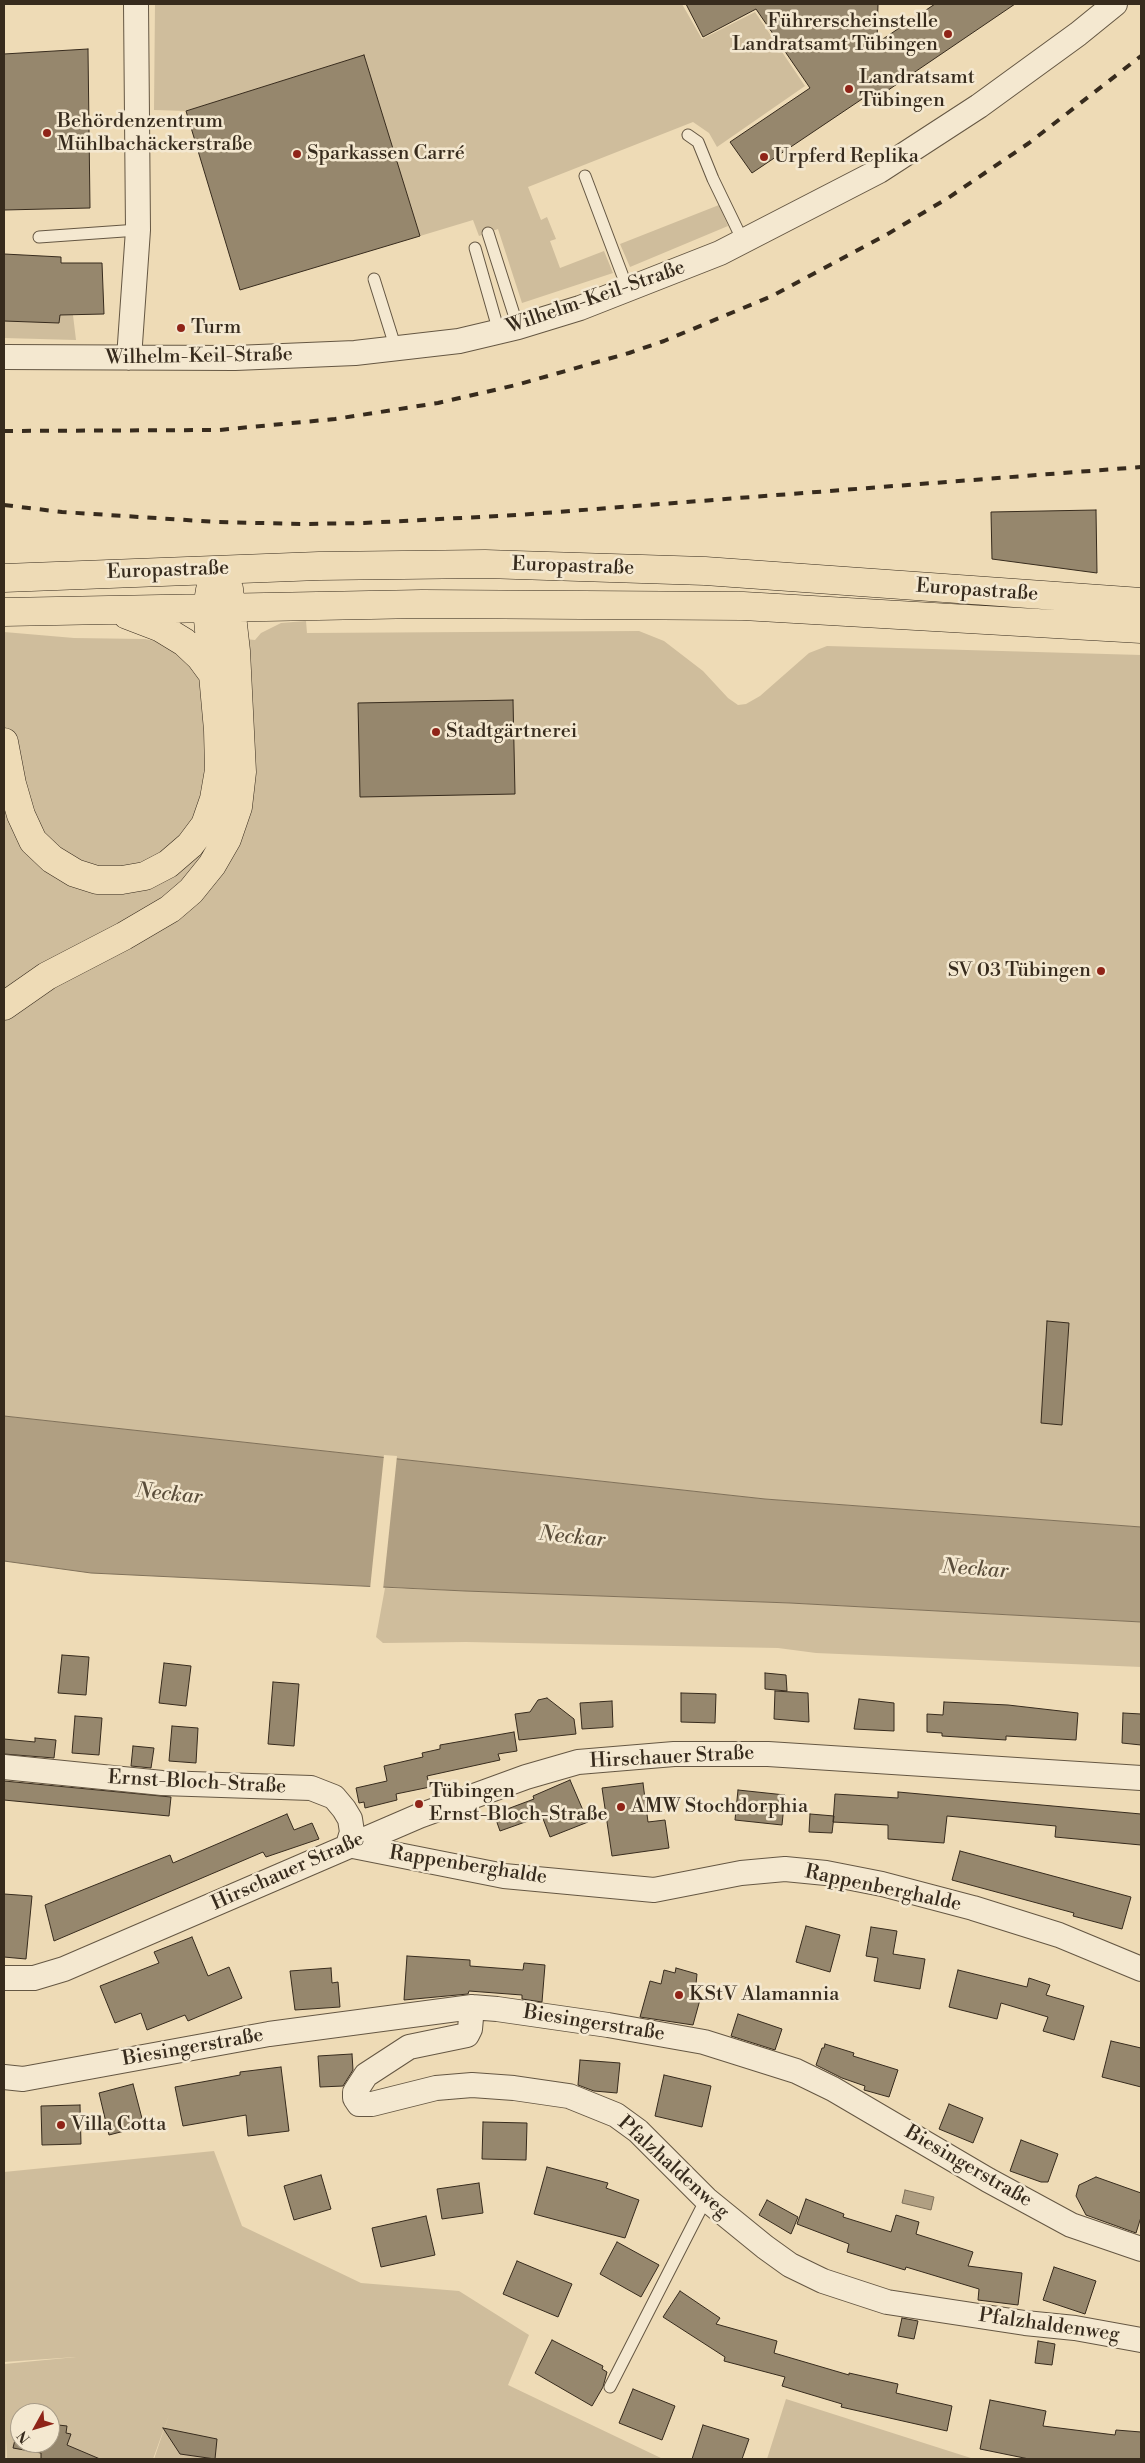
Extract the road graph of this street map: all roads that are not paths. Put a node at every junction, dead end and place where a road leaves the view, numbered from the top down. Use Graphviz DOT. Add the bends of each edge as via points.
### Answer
graph roads {
  1 [pos="136,4"];
  2 [pos="1115,4"];
  3 [pos="688,135"];
  4 [pos="585,176"];
  5 [pos="138,230"];
  6 [pos="488,233"];
  7 [pos="39,237"];
  8 [pos="744,241"];
  9 [pos="475,248"];
  10 [pos="374,279"];
  11 [pos="628,290"];
  12 [pos="508,329"];
  13 [pos="396,349"];
  14 [pos="4,357"];
  15 [pos="129,358"];
  16 [pos="221,569"];
  17 [pos="4,578"];
  18 [pos="1141,602"];
  19 [pos="219,608"];
  20 [pos="109,610"];
  21 [pos="4,612"];
  22 [pos="1141,629"];
  23 [pos="214,676"];
  24 [pos="4,742"];
  25 [pos="4,1006"];
  26 [pos="4,1767"];
  27 [pos="1141,1778"];
  28 [pos="348,1845"];
  29 [pos="1141,1969"];
  30 [pos="4,1978"];
  31 [pos="472,2008"];
  32 [pos="4,2077"];
  33 [pos="706,2198"];
  34 [pos="1141,2249"];
  35 [pos="1141,2340"];
  36 [pos="610,2387"];
  1 -- 5 [label="street"];
  2 -- 8 [label="street, Wilhelm-Keil-Straße" via="1047,57 937,134 878,171"];
  3 -- 8 [label="lane" via="698,142"];
  4 -- 11 [label="lane"];
  5 -- 7 [label="lane"];
  5 -- 15 [label="street"];
  6 -- 12 [label="lane"];
  8 -- 11 [label="street, Wilhelm-Keil-Straße"];
  9 -- 12 [label="lane"];
  10 -- 13 [label="lane"];
  11 -- 12 [label="street, Wilhelm-Keil-Straße"];
  12 -- 13 [label="street, Wilhelm-Keil-Straße" via="459,341"];
  13 -- 15 [label="street, Wilhelm-Keil-Straße" via="301,356"];
  14 -- 15 [label="street, Wilhelm-Keil-Straße"];
  16 -- 17 [label="main road, Europastraße"];
  16 -- 18 [label="main road, Europastraße" via="485,564 695,571"];
  16 -- 19 [label="main road" via="211,588"];
  19 -- 20 [label="main road, Europastraße"];
  19 -- 22 [label="main road, Europastraße" via="422,604 743,606"];
  19 -- 23 [label="main road"];
  19 -- 25 [label="main road" via="242,729 238,807 227,839 191,891 156,919 47,976"];
  20 -- 21 [label="main road, Europastraße"];
  20 -- 23 [label="main road" via="149,622 174,635 192,649"];
  23 -- 24 [label="main road" via="218,730 214,799 205,825 190,846 168,864 145,876 97,880 75,873 52,859 33,841 21,816"];
  26 -- 28 [label="street, Ernst-Bloch-Straße" via="162,1783 311,1788 334,1796 344,1808 352,1832"];
  27 -- 28 [label="street, Hirschauer Straße" via="768,1754 674,1754 578,1762 526,1778"];
  28 -- 29 [label="street, Rappenberghalde" via="504,1876 654,1890 741,1873 785,1869 826,1873 973,1908 1059,1935"];
  28 -- 30 [label="street, Hirschauer Straße" via="64,1969 34,1978"];
  31 -- 32 [label="street, Biesingerstraße" via="269,2034 23,2079"];
  31 -- 33 [label="street, Pfalzhaldenweg" via="467,2035 409,2047 366,2075 355,2092 359,2104 372,2104 436,2088 472,2085 569,2096 616,2115 638,2131"];
  31 -- 34 [label="street, Biesingerstraße" via="497,2008 694,2040 771,2062 833,2089 1071,2225"];
  33 -- 35 [label="street, Pfalzhaldenweg" via="790,2265 823,2281 887,2302"];
  33 -- 36 [label="lane"];
}
